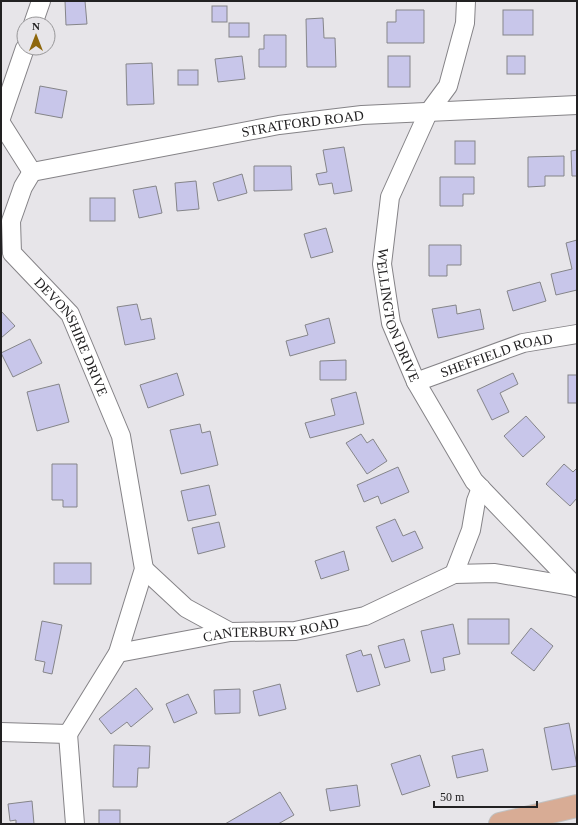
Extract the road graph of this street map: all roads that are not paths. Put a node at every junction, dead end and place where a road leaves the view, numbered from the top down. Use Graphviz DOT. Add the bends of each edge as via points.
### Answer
graph roads {
  1 [pos="41,1"];
  2 [pos="466,1"];
  3 [pos="36,16"];
  4 [pos="22,56"];
  5 [pos="577,105"];
  6 [pos="428,113"];
  7 [pos="1,118"];
  8 [pos="1,123"];
  9 [pos="32,172"];
  10 [pos="7,251"];
  11 [pos="577,334"];
  12 [pos="416,382"];
  13 [pos="481,488"];
  14 [pos="144,569"];
  15 [pos="454,574"];
  16 [pos="577,587"];
  17 [pos="230,632"];
  18 [pos="118,652"];
  19 [pos="1,732"];
  20 [pos="68,734"];
  21 [pos="577,806"];
  22 [pos="75,824"];
  23 [pos="500,824"];
  1 -- 3 [label="street"];
  2 -- 6 [label="street, WELLINGTON DRIVE" via="465,23 448,86"];
  4 -- 7 [label="street"];
  5 -- 6 [label="street, STRATFORD ROAD"];
  6 -- 9 [label="street, STRATFORD ROAD" via="362,115 279,125"];
  6 -- 12 [label="street, WELLINGTON DRIVE" via="390,198 382,264 391,323"];
  8 -- 9 [label="street"];
  9 -- 10 [label="street, DEVONSHIRE DRIVE" via="23,187 11,221"];
  10 -- 14 [label="street, DEVONSHIRE DRIVE" via="70,314 121,436"];
  11 -- 12 [label="street, SHEFFIELD ROAD" via="523,343"];
  12 -- 13 [label="street, WELLINGTON DRIVE" via="474,481"];
  13 -- 15 [label="street" via="471,530"];
  13 -- 16 [label="street, WELLINGTON DRIVE"];
  14 -- 17 [label="street" via="186,608"];
  14 -- 18 [label="street, DEVONSHIRE DRIVE"];
  15 -- 16 [label="street, CANTERBURY ROAD" via="495,573"];
  15 -- 17 [label="street, CANTERBURY ROAD" via="365,616 295,631"];
  17 -- 18 [label="street, CANTERBURY ROAD"];
  18 -- 20 [label="street"];
  19 -- 20 [label="street"];
  20 -- 22 [label="street"];
  21 -- 23 [label="main road"];
}
